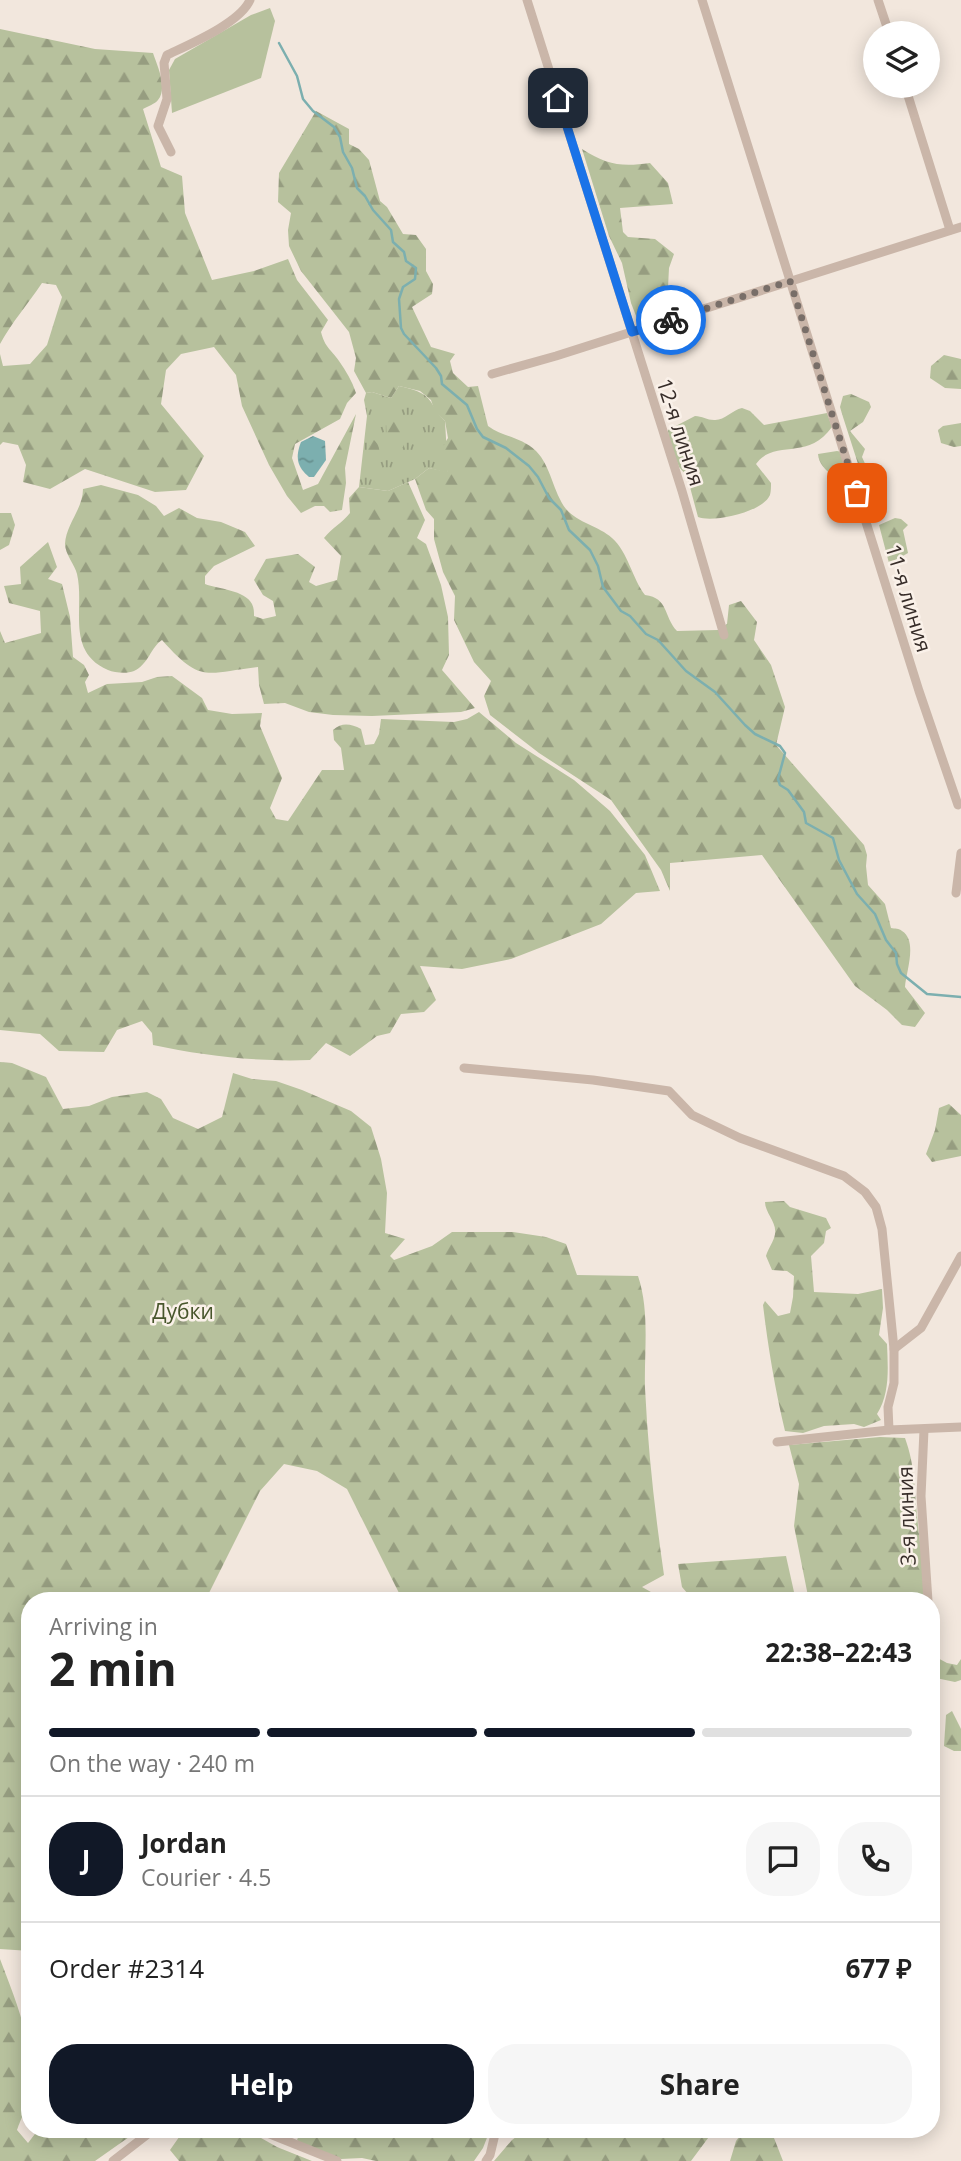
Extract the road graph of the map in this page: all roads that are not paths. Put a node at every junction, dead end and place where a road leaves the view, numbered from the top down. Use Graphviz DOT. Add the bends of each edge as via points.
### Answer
graph roads {
  1 [pos="250,0"];
  2 [pos="527,0"];
  3 [pos="702,0"];
  4 [pos="878,0"];
  5 [pos="885,21"];
  6 [pos="909,98"];
  7 [pos="171,152"];
  8 [pos="961,227"];
  9 [pos="950,230"];
  10 [pos="790,281"];
  11 [pos="632,332"];
  12 [pos="492,374"];
  13 [pos="724,635"];
  14 [pos="958,805"];
  15 [pos="961,853"];
  16 [pos="956,894"];
  17 [pos="464,1069"];
  18 [pos="961,1256"];
  19 [pos="894,1349"];
  20 [pos="961,1427"];
  21 [pos="889,1430"];
  22 [pos="924,1430"];
  23 [pos="777,1442"];
  24 [pos="927,1592"];
  25 [pos="143,2138"];
  26 [pos="280,2138"];
  27 [pos="494,2138"];
  28 [pos="113,2161"];
  29 [pos="337,2161"];
  30 [pos="486,2161"];
  1 -- 7 [label="street" via="234,18 167,55 167,99 158,126"];
  2 -- 11 [label="street, 12-я линия"];
  3 -- 10 [label="street, 11-я линия"];
  4 -- 5 [label="street"];
  6 -- 9 [label="street"];
  8 -- 9 [label="street"];
  9 -- 10 [label="street"];
  10 -- 11 [label="street"];
  10 -- 14 [label="street, 11-я линия"];
  11 -- 12 [label="street"];
  11 -- 13 [label="street, 12-я линия"];
  15 -- 16 [label="street"];
  17 -- 19 [label="street" via="669,1091 692,1115 844,1176 876,1206"];
  18 -- 19 [label="street" via="921,1328"];
  19 -- 21 [label="street"];
  20 -- 22 [label="street"];
  21 -- 22 [label="street"];
  21 -- 23 [label="street"];
  22 -- 24 [label="street, 3-я линия" via="921,1496"];
  25 -- 28 [label="street"];
  26 -- 29 [label="street"];
  27 -- 30 [label="street"];
}
